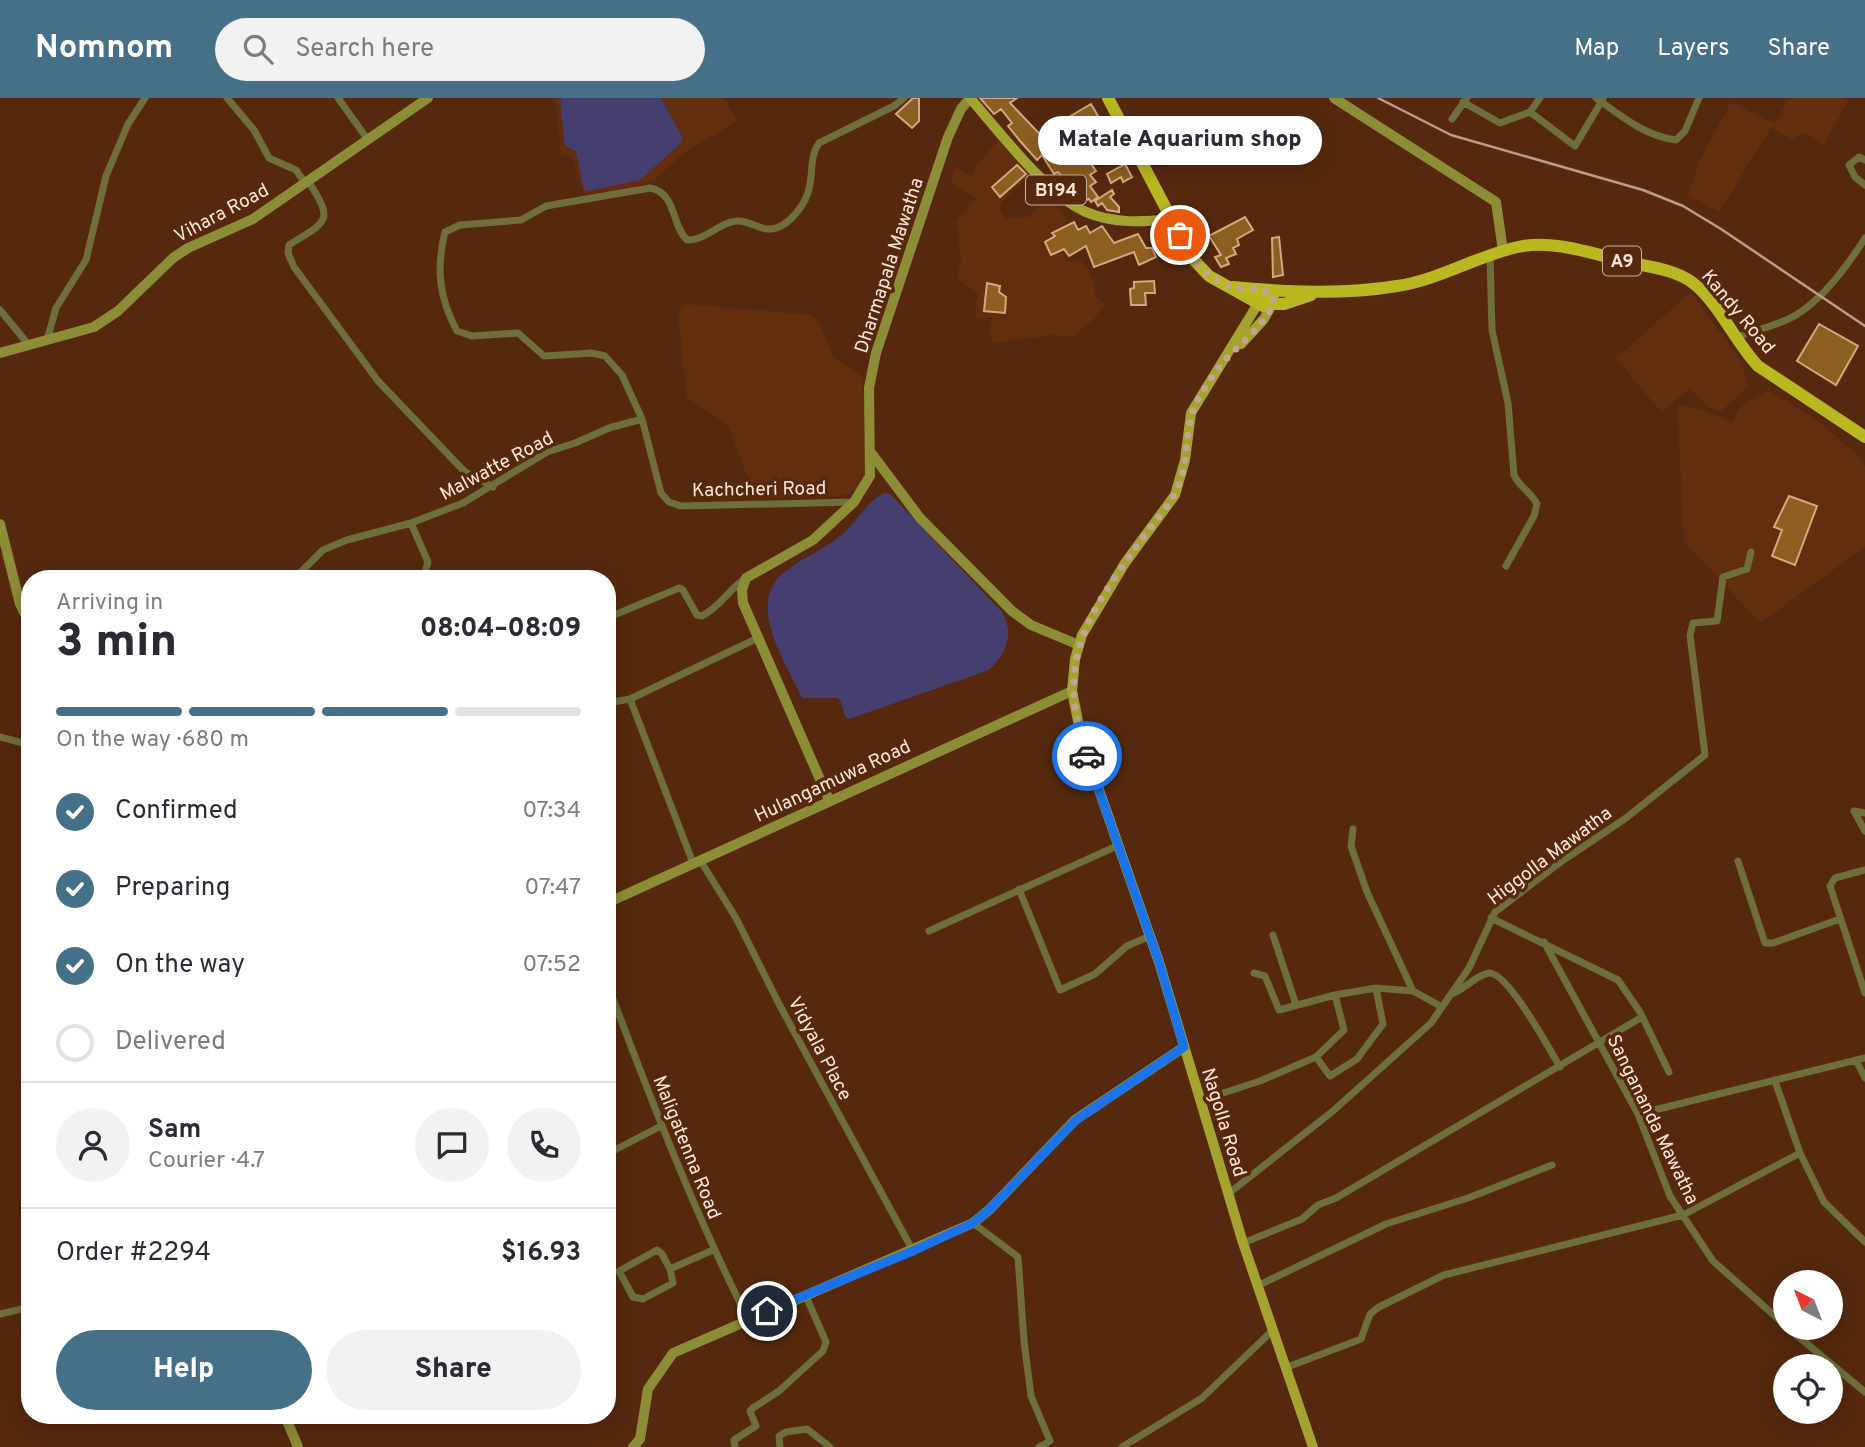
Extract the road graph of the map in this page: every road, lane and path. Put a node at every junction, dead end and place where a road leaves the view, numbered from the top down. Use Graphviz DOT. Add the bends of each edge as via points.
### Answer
graph roads {
  1 [pos="145,98"];
  2 [pos="227,98"];
  3 [pos="338,98"];
  4 [pos="428,98"];
  5 [pos="904,98"];
  6 [pos="970,98"];
  7 [pos="1108,98"];
  8 [pos="1334,98"];
  9 [pos="1540,98"];
  10 [pos="1699,98"];
  11 [pos="1601,99"];
  12 [pos="1465,100"];
  13 [pos="1530,112"];
  14 [pos="1452,119"];
  15 [pos="1220,121"];
  16 [pos="368,140"];
  17 [pos="1865,160"];
  18 [pos="1144,163"];
  19 [pos="306,182"];
  20 [pos="1865,185"];
  21 [pos="1172,219"];
  22 [pos="1865,238"];
  23 [pos="1497,253"];
  24 [pos="1233,287"];
  25 [pos="1268,291"];
  26 [pos="1321,291"];
  27 [pos="1266,303"];
  28 [pos="0,310"];
  29 [pos="1735,338"];
  30 [pos="47,340"];
  31 [pos="28,344"];
  32 [pos="0,353"];
  33 [pos="642,419"];
  34 [pos="1864,440"];
  35 [pos="869,450"];
  36 [pos="493,487"];
  37 [pos="854,502"];
  38 [pos="411,523"];
  39 [pos="0,526"];
  40 [pos="1751,552"];
  41 [pos="1506,566"];
  42 [pos="303,570"];
  43 [pos="426,570"];
  44 [pos="746,578"];
  45 [pos="21,606"];
  46 [pos="616,614"];
  47 [pos="758,638"];
  48 [pos="1079,645"];
  49 [pos="1072,691"];
  50 [pos="630,699"];
  51 [pos="616,701"];
  52 [pos="0,737"];
  53 [pos="21,743"];
  54 [pos="829,800"];
  55 [pos="1865,813"];
  56 [pos="1353,829"];
  57 [pos="1865,831"];
  58 [pos="1119,845"];
  59 [pos="1738,861"];
  60 [pos="697,862"];
  61 [pos="1865,870"];
  62 [pos="1019,889"];
  63 [pos="616,899"];
  64 [pos="1491,918"];
  65 [pos="1840,919"];
  66 [pos="929,931"];
  67 [pos="1273,935"];
  68 [pos="1150,936"];
  69 [pos="1544,942"];
  70 [pos="1254,973"];
  71 [pos="1376,989"];
  72 [pos="1413,991"];
  73 [pos="1865,993"];
  74 [pos="1450,994"];
  75 [pos="1335,995"];
  76 [pos="1296,1005"];
  77 [pos="616,1007"];
  78 [pos="1442,1007"];
  79 [pos="1642,1017"];
  80 [pos="1600,1044"];
  81 [pos="1184,1047"];
  82 [pos="1316,1058"];
  83 [pos="1861,1059"];
  84 [pos="1560,1067"];
  85 [pos="1669,1072"];
  86 [pos="1865,1078"];
  87 [pos="1775,1081"];
  88 [pos="1199,1101"];
  89 [pos="1638,1114"];
  90 [pos="661,1126"];
  91 [pos="616,1149"];
  92 [pos="1800,1153"];
  93 [pos="1552,1164"];
  94 [pos="1228,1194"];
  95 [pos="1683,1215"];
  96 [pos="973,1223"];
  97 [pos="1243,1242"];
  98 [pos="1865,1242"];
  99 [pos="713,1250"];
  100 [pos="913,1251"];
  101 [pos="670,1269"];
  102 [pos="1257,1286"];
  103 [pos="806,1294"];
  104 [pos="21,1309"];
  105 [pos="0,1314"];
  106 [pos="1773,1315"];
  107 [pos="748,1319"];
  108 [pos="1272,1331"];
  109 [pos="1803,1340"];
  110 [pos="1285,1368"];
  111 [pos="1865,1392"];
  112 [pos="288,1424"];
  113 [pos="298,1447"];
  114 [pos="633,1447"];
  115 [pos="735,1447"];
  116 [pos="780,1447"];
  117 [pos="830,1447"];
  118 [pos="1039,1447"];
  119 [pos="1122,1447"];
  120 [pos="1313,1447"];
  1 -- 30 [label="street" via="128,124 106,176 86,260 56,308"];
  2 -- 19 [label="street" via="254,130 269,158 296,170"];
  3 -- 16 [label="street"];
  4 -- 16 [label="street, Vihara Road"];
  5 -- 33 [label="street" via="819,142 812,153 807,195 779,228 733,221 700,240 687,240 665,196 650,188 546,206 521,220 460,225 445,232 439,256 440,282 445,309 457,331 472,336 517,333 544,356 605,356 622,375"];
  6 -- 21 [label="main road, B194" via="1074,206 1122,221"];
  6 -- 35 [label="street, Dharmapala Mawatha" via="948,138 876,353 869,388"];
  7 -- 18 [label="highway, A9"];
  8 -- 23 [label="street" via="1496,202"];
  9 -- 13 [label="street"];
  10 -- 11 [label="street" via="1685,131 1676,140 1641,130"];
  11 -- 13 [label="street" via="1575,146"];
  12 -- 13 [label="street" via="1500,122"];
  12 -- 14 [label="street"];
  15 -- 18 [label="street"];
  16 -- 19 [label="street, Vihara Road"];
  17 -- 20 [label="street" via="1859,157 1849,166"];
  18 -- 21 [label="highway, A9"];
  19 -- 30 [label="street, Vihara Road" via="253,219 173,258 118,311 94,327"];
  19 -- 36 [label="street" via="324,206 325,217 289,245 294,267 378,381 464,471"];
  21 -- 24 [label="highway, Kandy Road / A9" via="1197,265"];
  22 -- 29 [label="street" via="1844,270 1801,311"];
  23 -- 26 [label="highway, Kandy Road / A9" via="1398,286"];
  23 -- 29 [label="highway, Kandy Road / A9" via="1529,245 1556,246 1678,275 1699,288"];
  23 -- 41 [label="street" via="1492,330 1508,402 1514,475 1537,504"];
  24 -- 25 [label="highway, Kandy Road / A9"];
  24 -- 27 [label="highway, Kandy Road / A9"];
  25 -- 26 [label="highway, Kandy Road / A9"];
  25 -- 27 [label="highway" via="1261,294"];
  26 -- 27 [label="highway, Kandy Road / A9" via="1284,304"];
  27 -- 48 [label="main road, Nagolla Road" via="1191,413 1175,495 1110,585"];
  28 -- 31 [label="street"];
  29 -- 34 [label="highway, Kandy Road / A9" via="1758,366"];
  30 -- 31 [label="street, Vihara Road"];
  31 -- 32 [label="street"];
  33 -- 36 [label="street, Malwatte Road" via="547,452"];
  33 -- 37 [label="street, Kachcheri Road" via="657,485 669,502 681,506"];
  35 -- 37 [label="street, Dharmapala Mawatha" via="870,476"];
  35 -- 48 [label="street" via="920,518 1012,611 1031,625"];
  36 -- 38 [label="street, Malwatte Road"];
  37 -- 44 [label="street, Dharmapala Mawatha" via="813,540"];
  38 -- 42 [label="street, Malwatte Road" via="323,550"];
  38 -- 43 [label="street" via="428,562"];
  39 -- 45 [label="street"];
  40 -- 64 [label="street, Higgolla Mawatha" via="1747,569 1723,577 1717,621 1693,622 1690,635 1705,755"];
  44 -- 46 [label="street" via="731,588 719,607 702,616 679,588"];
  44 -- 47 [label="street" via="743,603"];
  47 -- 50 [label="street"];
  47 -- 54 [label="street"];
  48 -- 49 [label="main road, Nagolla Road"];
  49 -- 54 [label="street, Hulangamuwa Road"];
  49 -- 58 [label="main road, Nagolla Road" via="1082,741"];
  50 -- 51 [label="street"];
  50 -- 60 [label="street, Vidyala Place"];
  52 -- 53 [label="street"];
  54 -- 60 [label="street, Hulangamuwa Road"];
  55 -- 57 [label="street" via="1854,811"];
  56 -- 72 [label="street" via="1351,846 1367,892"];
  58 -- 62 [label="street"];
  58 -- 68 [label="main road, Nagolla Road"];
  59 -- 65 [label="street" via="1765,943"];
  60 -- 63 [label="street, Hulangamuwa Road"];
  60 -- 100 [label="street, Vidyala Place" via="736,918"];
  61 -- 65 [label="street" via="1835,877 1830,886"];
  62 -- 66 [label="street"];
  62 -- 68 [label="street" via="1060,990 1095,974 1127,946"];
  64 -- 69 [label="street"];
  64 -- 74 [label="street, Higgolla Mawatha" via="1469,968"];
  65 -- 73 [label="street"];
  67 -- 76 [label="street"];
  68 -- 81 [label="main road, Nagolla Road"];
  69 -- 79 [label="street" via="1618,980"];
  69 -- 80 [label="street, Sangananda Mawatha"];
  70 -- 76 [label="street" via="1265,976 1279,1010"];
  71 -- 72 [label="street"];
  71 -- 75 [label="street"];
  71 -- 82 [label="street" via="1383,1024 1357,1059 1330,1076"];
  72 -- 78 [label="street"];
  74 -- 78 [label="street, Higgolla Mawatha"];
  74 -- 84 [label="street" via="1489,973 1500,976"];
  75 -- 76 [label="street"];
  75 -- 82 [label="street" via="1343,1030"];
  77 -- 90 [label="street, Maligatenna Road"];
  78 -- 94 [label="street, Higgolla Mawatha" via="1431,1023 1333,1111"];
  79 -- 80 [label="street"];
  79 -- 85 [label="street"];
  80 -- 84 [label="street"];
  80 -- 89 [label="street, Sangananda Mawatha"];
  81 -- 88 [label="main road, Nagolla Road"];
  81 -- 96 [label="street" via="1076,1120"];
  82 -- 88 [label="street"];
  83 -- 86 [label="street"];
  83 -- 87 [label="street"];
  84 -- 97 [label="street" via="1318,1205 1302,1219"];
  87 -- 89 [label="street"];
  87 -- 92 [label="street"];
  88 -- 94 [label="main road, Nagolla Road"];
  89 -- 95 [label="street, Sangananda Mawatha" via="1670,1196"];
  90 -- 91 [label="street"];
  90 -- 99 [label="street, Maligatenna Road"];
  92 -- 95 [label="street"];
  92 -- 98 [label="street" via="1824,1202"];
  93 -- 102 [label="street" via="1386,1224"];
  94 -- 97 [label="main road, Nagolla Road"];
  95 -- 106 [label="street, Sangananda Mawatha" via="1713,1261"];
  95 -- 110 [label="street" via="1444,1275 1379,1307 1370,1314 1361,1339"];
  96 -- 100 [label="street"];
  96 -- 118 [label="street" via="1018,1257 1031,1396 1050,1441"];
  97 -- 102 [label="main road, Nagolla Road"];
  99 -- 101 [label="street"];
  99 -- 107 [label="street, Maligatenna Road"];
  100 -- 103 [label="street"];
  101 -- 101 [label="street" via="674,1281 670,1286 637,1300 619,1271 657,1250"];
  102 -- 108 [label="main road, Nagolla Road"];
  103 -- 107 [label="street"];
  103 -- 115 [label="street" via="826,1342 823,1351 750,1411 756,1426 734,1440"];
  104 -- 105 [label="street"];
  107 -- 114 [label="street" via="673,1353 648,1389 639,1439"];
  108 -- 110 [label="main road, Nagolla Road"];
  108 -- 119 [label="street" via="1202,1398"];
  109 -- 111 [label="street, Sangananda Mawatha"];
  110 -- 120 [label="main road, Nagolla Road"];
  112 -- 113 [label="street"];
  116 -- 117 [label="street" via="779,1436 807,1429"];
}
